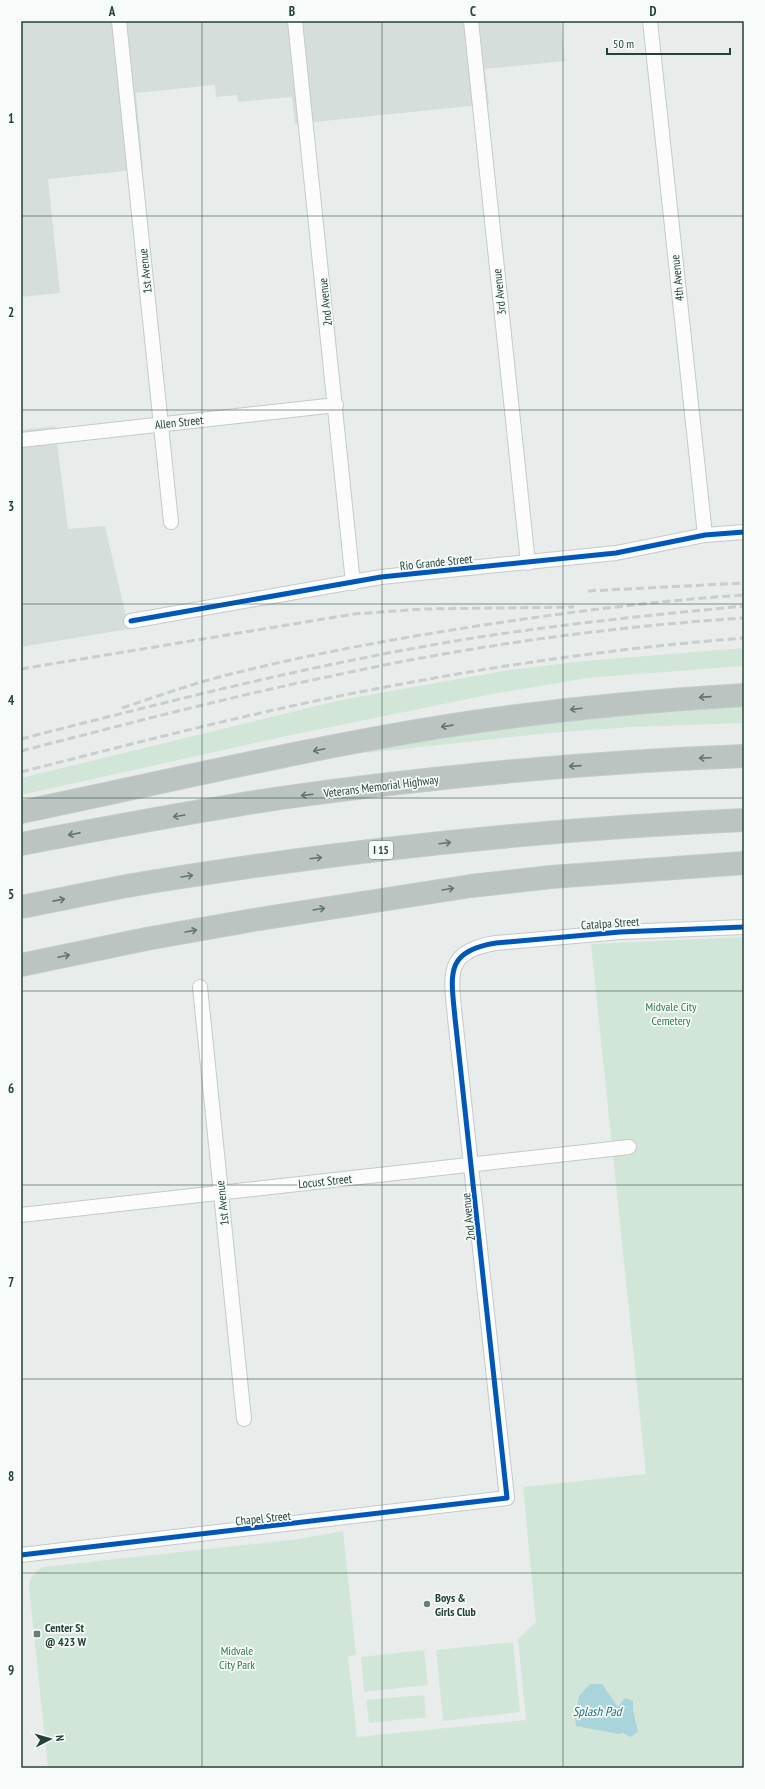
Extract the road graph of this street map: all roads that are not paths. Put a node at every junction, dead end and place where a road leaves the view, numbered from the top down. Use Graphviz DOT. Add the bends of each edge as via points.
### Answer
graph roads {
  1 [pos="119,21"];
  2 [pos="295,21"];
  3 [pos="471,21"];
  4 [pos="650,21"];
  5 [pos="336,405"];
  6 [pos="160,424"];
  7 [pos="21,440"];
  8 [pos="171,522"];
  9 [pos="744,532"];
  10 [pos="705,535"];
  11 [pos="528,563"];
  12 [pos="354,582"];
  13 [pos="131,621"];
  14 [pos="744,695"];
  15 [pos="744,756"];
  16 [pos="21,812"];
  17 [pos="744,820"];
  18 [pos="21,844"];
  19 [pos="744,863"];
  20 [pos="21,907"];
  21 [pos="744,927"];
  22 [pos="478,946"];
  23 [pos="23,965"];
  24 [pos="200,987"];
  25 [pos="629,1147"];
  26 [pos="472,1165"];
  27 [pos="221,1192"];
  28 [pos="21,1215"];
  29 [pos="244,1419"];
  30 [pos="507,1498"];
  31 [pos="21,1555"];
  1 -- 6 [label="street, 1st Avenue"];
  2 -- 5 [label="street, 2nd Avenue"];
  3 -- 11 [label="street, 3rd Avenue"];
  4 -- 10 [label="street, 4th Avenue"];
  5 -- 6 [label="street, Allen Street"];
  5 -- 12 [label="street, 2nd Avenue"];
  6 -- 7 [label="street, Allen Street"];
  6 -- 8 [label="street, 1st Avenue"];
  9 -- 10 [label="street, Rio Grande Street"];
  10 -- 11 [label="street, Rio Grande Street" via="616,553"];
  11 -- 12 [label="street, Rio Grande Street" via="381,577"];
  12 -- 13 [label="street, Rio Grande Street"];
  14 -- 16 [label="highway, one-way" via="598,706 439,728 322,749"];
  15 -- 18 [label="highway, Veterans Memorial Highway, one-way" via="544,768 409,782 287,798"];
  20 -- 17 [label="highway, I 15, one-way" via="149,882 287,861 485,838 641,825"];
  23 -- 19 [label="highway, one-way" via="246,921 471,886 551,877"];
  21 -- 22 [label="street, Catalpa Street" via="620,932"];
  22 -- 26 [label="street, 2nd Avenue" via="466,952 456,962 452,981"];
  24 -- 27 [label="street, 1st Avenue"];
  25 -- 26 [label="street, Locust Street"];
  26 -- 27 [label="street, Locust Street"];
  26 -- 30 [label="street, 2nd Avenue"];
  27 -- 28 [label="street, Locust Street"];
  27 -- 29 [label="street, 1st Avenue"];
  30 -- 31 [label="street, Chapel Street"];
}
